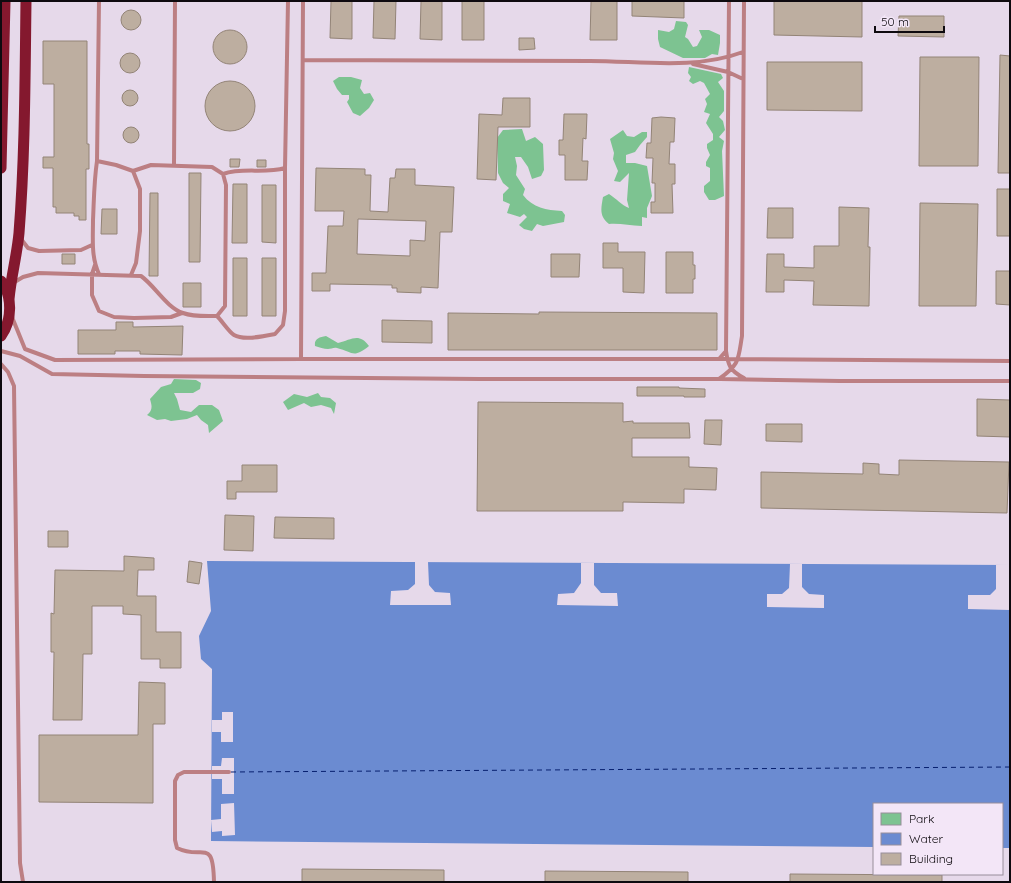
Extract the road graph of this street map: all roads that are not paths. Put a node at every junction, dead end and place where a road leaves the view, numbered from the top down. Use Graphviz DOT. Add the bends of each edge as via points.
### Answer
graph roads {
  1 [pos="5,1"];
  2 [pos="26,1"];
  3 [pos="99,1"];
  4 [pos="175,1"];
  5 [pos="288,1"];
  6 [pos="303,1"];
  7 [pos="729,1"];
  8 [pos="744,1"];
  9 [pos="743,52"];
  10 [pos="729,58"];
  11 [pos="303,60"];
  12 [pos="689,64"];
  13 [pos="728,72"];
  14 [pos="743,79"];
  15 [pos="97,161"];
  16 [pos="174,165"];
  17 [pos="1,168"];
  18 [pos="285,168"];
  19 [pos="133,171"];
  20 [pos="223,174"];
  21 [pos="19,232"];
  22 [pos="92,245"];
  23 [pos="95,265"];
  24 [pos="92,274"];
  25 [pos="99,274"];
  26 [pos="131,275"];
  27 [pos="5,283"];
  28 [pos="10,312"];
  29 [pos="182,313"];
  30 [pos="217,316"];
  31 [pos="1,336"];
  32 [pos="726,350"];
  33 [pos="1,351"];
  34 [pos="301,359"];
  35 [pos="719,359"];
  36 [pos="727,359"];
  37 [pos="738,359"];
  38 [pos="1010,361"];
  39 [pos="1,364"];
  40 [pos="732,370"];
  41 [pos="719,379"];
  42 [pos="746,379"];
  43 [pos="1010,381"];
  44 [pos="229,772"];
  45 [pos="23,882"];
  46 [pos="214,882"];
  1 -- 17 [label="highway"];
  2 -- 21 [label="highway" via="23,184"];
  3 -- 15 [label="lane"];
  4 -- 16 [label="lane"];
  5 -- 18 [label="lane"];
  6 -- 11 [label="lane"];
  7 -- 10 [label="lane"];
  8 -- 9 [label="lane"];
  9 -- 10 [label="lane"];
  9 -- 14 [label="lane"];
  10 -- 12 [label="lane"];
  10 -- 13 [label="lane"];
  11 -- 12 [label="lane" via="602,61"];
  11 -- 34 [label="lane"];
  12 -- 13 [label="lane"];
  13 -- 14 [label="lane"];
  13 -- 32 [label="lane"];
  14 -- 37 [label="lane" via="742,336"];
  15 -- 19 [label="lane"];
  15 -- 22 [label="lane"];
  16 -- 19 [label="lane" via="151,165"];
  16 -- 20 [label="lane" via="212,167"];
  18 -- 20 [label="lane" via="276,171 232,171"];
  18 -- 30 [label="lane" via="283,325 275,334 246,338 234,335"];
  19 -- 26 [label="lane" via="140,189 140,224 136,263"];
  20 -- 30 [label="lane" via="226,186 224,306"];
  21 -- 22 [label="lane" via="28,248 39,251 82,250"];
  21 -- 27 [label="highway" via="18,247"];
  22 -- 23 [label="lane"];
  23 -- 24 [label="lane"];
  23 -- 25 [label="lane"];
  24 -- 25 [label="lane"];
  24 -- 27 [label="lane" via="38,272"];
  24 -- 29 [label="lane" via="92,295 99,311 114,317 134,318 171,318"];
  25 -- 26 [label="lane"];
  26 -- 29 [label="lane" via="141,276 150,282"];
  27 -- 28 [label="highway"];
  28 -- 31 [label="highway"];
  28 -- 34 [label="lane" via="26,349 55,360"];
  29 -- 30 [label="lane"];
  32 -- 35 [label="lane"];
  32 -- 36 [label="lane"];
  33 -- 41 [label="lane" via="20,356 52,374"];
  34 -- 35 [label="lane"];
  35 -- 36 [label="lane"];
  36 -- 37 [label="lane"];
  36 -- 40 [label="lane"];
  37 -- 38 [label="lane"];
  37 -- 40 [label="lane"];
  39 -- 45 [label="lane" via="14,386 20,864"];
  40 -- 41 [label="lane"];
  40 -- 42 [label="lane"];
  41 -- 42 [label="lane"];
  42 -- 43 [label="lane"];
  44 -- 46 [label="lane" via="184,772 178,775 175,782 177,848 183,851 206,852 214,864"];
}
